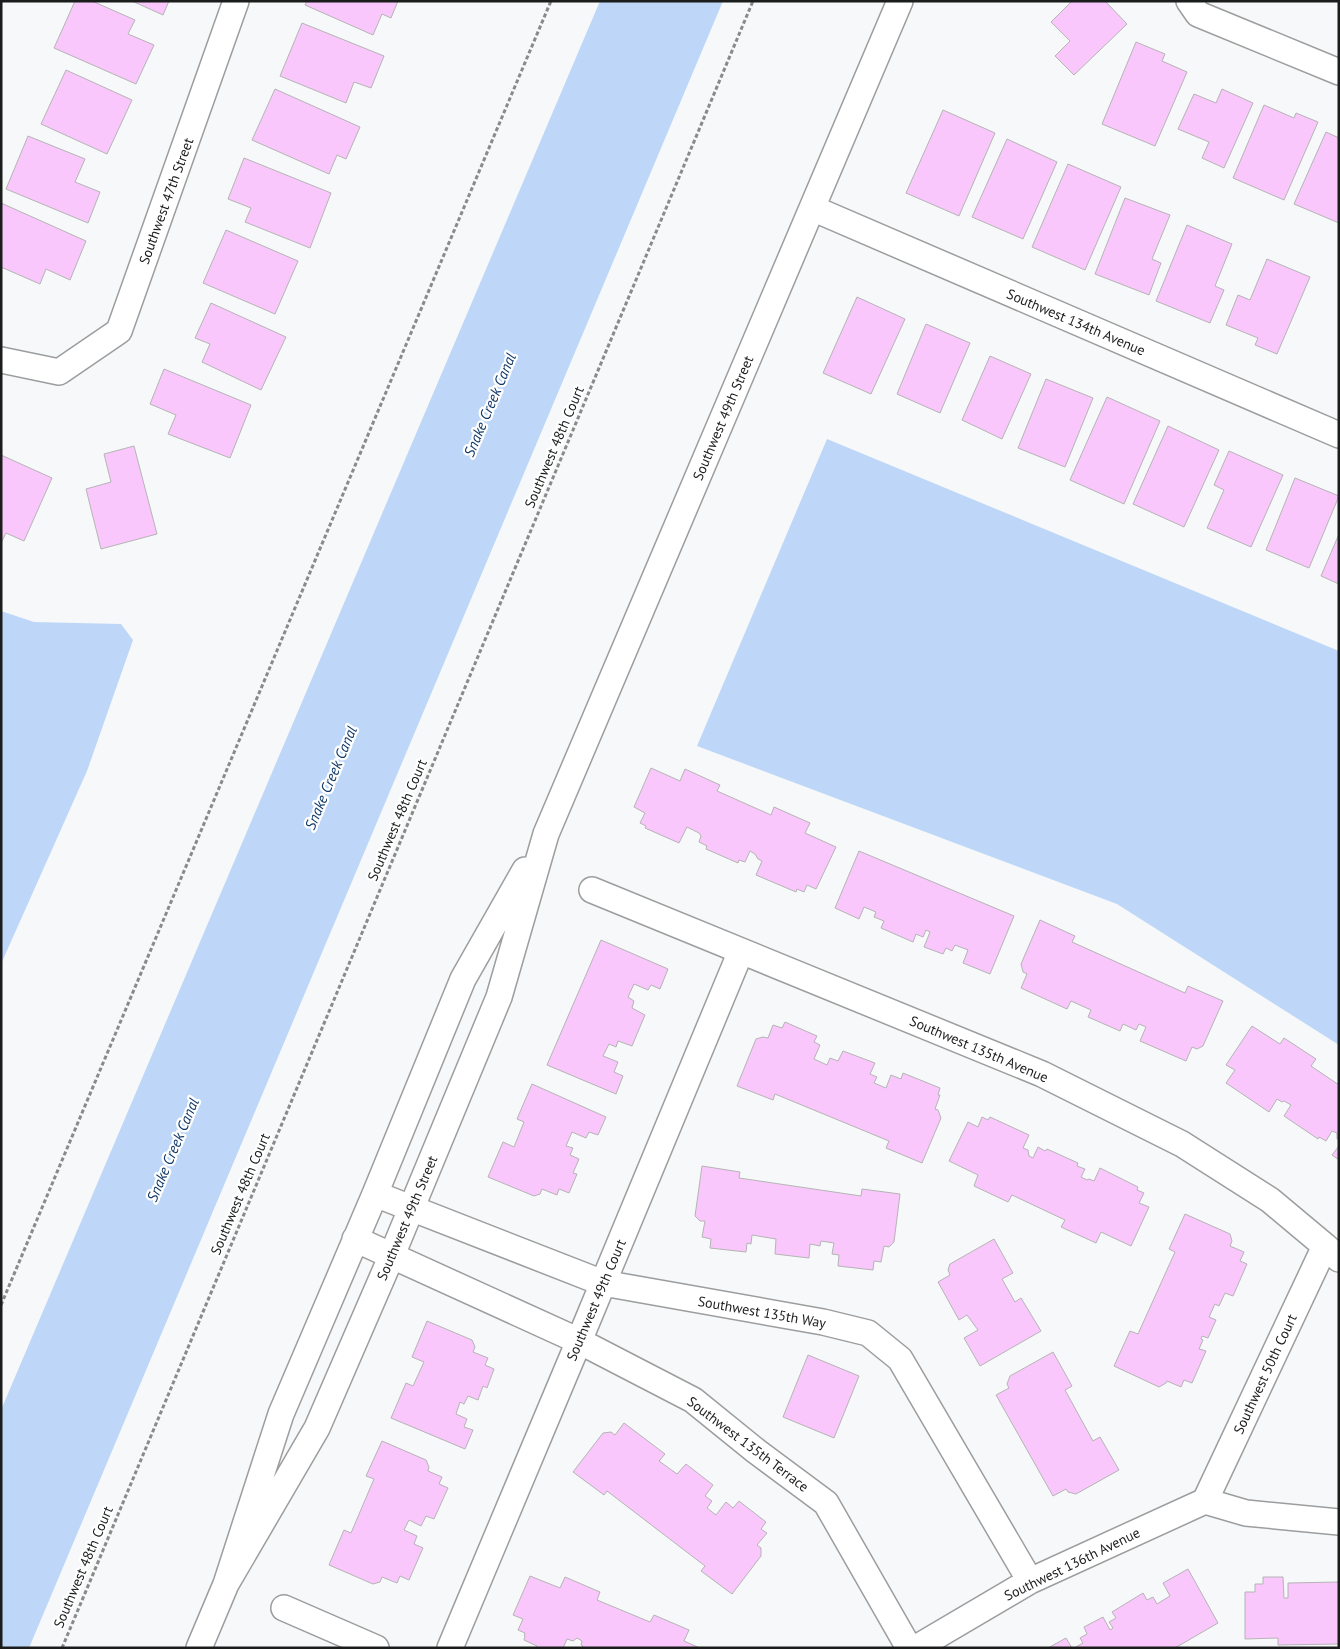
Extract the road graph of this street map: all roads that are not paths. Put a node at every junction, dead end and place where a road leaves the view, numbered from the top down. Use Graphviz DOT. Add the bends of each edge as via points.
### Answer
graph roads {
  1 [pos="236,1"];
  2 [pos="900,1"];
  3 [pos="1189,1"];
  4 [pos="1339,72"];
  5 [pos="812,208"];
  6 [pos="1,360"];
  7 [pos="1336,426"];
  8 [pos="546,834"];
  9 [pos="592,890"];
  10 [pos="740,951"];
  11 [pos="375,1194"];
  12 [pos="412,1209"];
  13 [pos="355,1239"];
  14 [pos="1332,1252"];
  15 [pos="392,1255"];
  16 [pos="603,1283"];
  17 [pos="579,1341"];
  18 [pos="1205,1501"];
  19 [pos="1339,1522"];
  20 [pos="1030,1581"];
  21 [pos="226,1584"];
  22 [pos="284,1608"];
  23 [pos="199,1648"];
  24 [pos="376,1648"];
  25 [pos="450,1648"];
  26 [pos="909,1648"];
  27 [pos="916,1648"];
  1 -- 6 [label="street, Southwest 47th Street" via="119,331 59,372"];
  2 -- 5 [label="street, Southwest 49th Street"];
  3 -- 4 [label="street" via="1198,14"];
  5 -- 7 [label="street, Southwest 134th Avenue"];
  5 -- 8 [label="street, Southwest 49th Street"];
  8 -- 11 [label="street, Southwest 49th Street" via="463,979"];
  8 -- 12 [label="street, Southwest 49th Street" via="498,997"];
  9 -- 10 [label="street, Southwest 135th Avenue"];
  10 -- 14 [label="street, Southwest 135th Avenue" via="1042,1074 1182,1144 1270,1200"];
  10 -- 16 [label="street, Southwest 49th Court"];
  11 -- 12 [label="street, Southwest 135th Way"];
  11 -- 13 [label="street, Southwest 49th Street"];
  12 -- 15 [label="street, Southwest 49th Street"];
  12 -- 16 [label="street, Southwest 135th Way"];
  13 -- 15 [label="street, Southwest 135th Terrace"];
  13 -- 21 [label="street, Southwest 49th Street" via="281,1414"];
  14 -- 18 [label="street, Southwest 50th Court"];
  15 -- 17 [label="street, Southwest 135th Terrace"];
  15 -- 21 [label="street, Southwest 49th Street" via="317,1428"];
  16 -- 17 [label="street, Southwest 49th Court"];
  16 -- 20 [label="street, Southwest 135th Way" via="824,1322 868,1333 900,1358"];
  17 -- 25 [label="street, Southwest 49th Court"];
  17 -- 26 [label="street, Southwest 135th Terrace" via="692,1400 826,1504"];
  18 -- 19 [label="street" via="1246,1513"];
  18 -- 20 [label="street, Southwest 136th Avenue"];
  20 -- 27 [label="street, Southwest 136th Avenue"];
  21 -- 23 [label="street, Southwest 49th Street"];
  22 -- 24 [label="street"];
}
